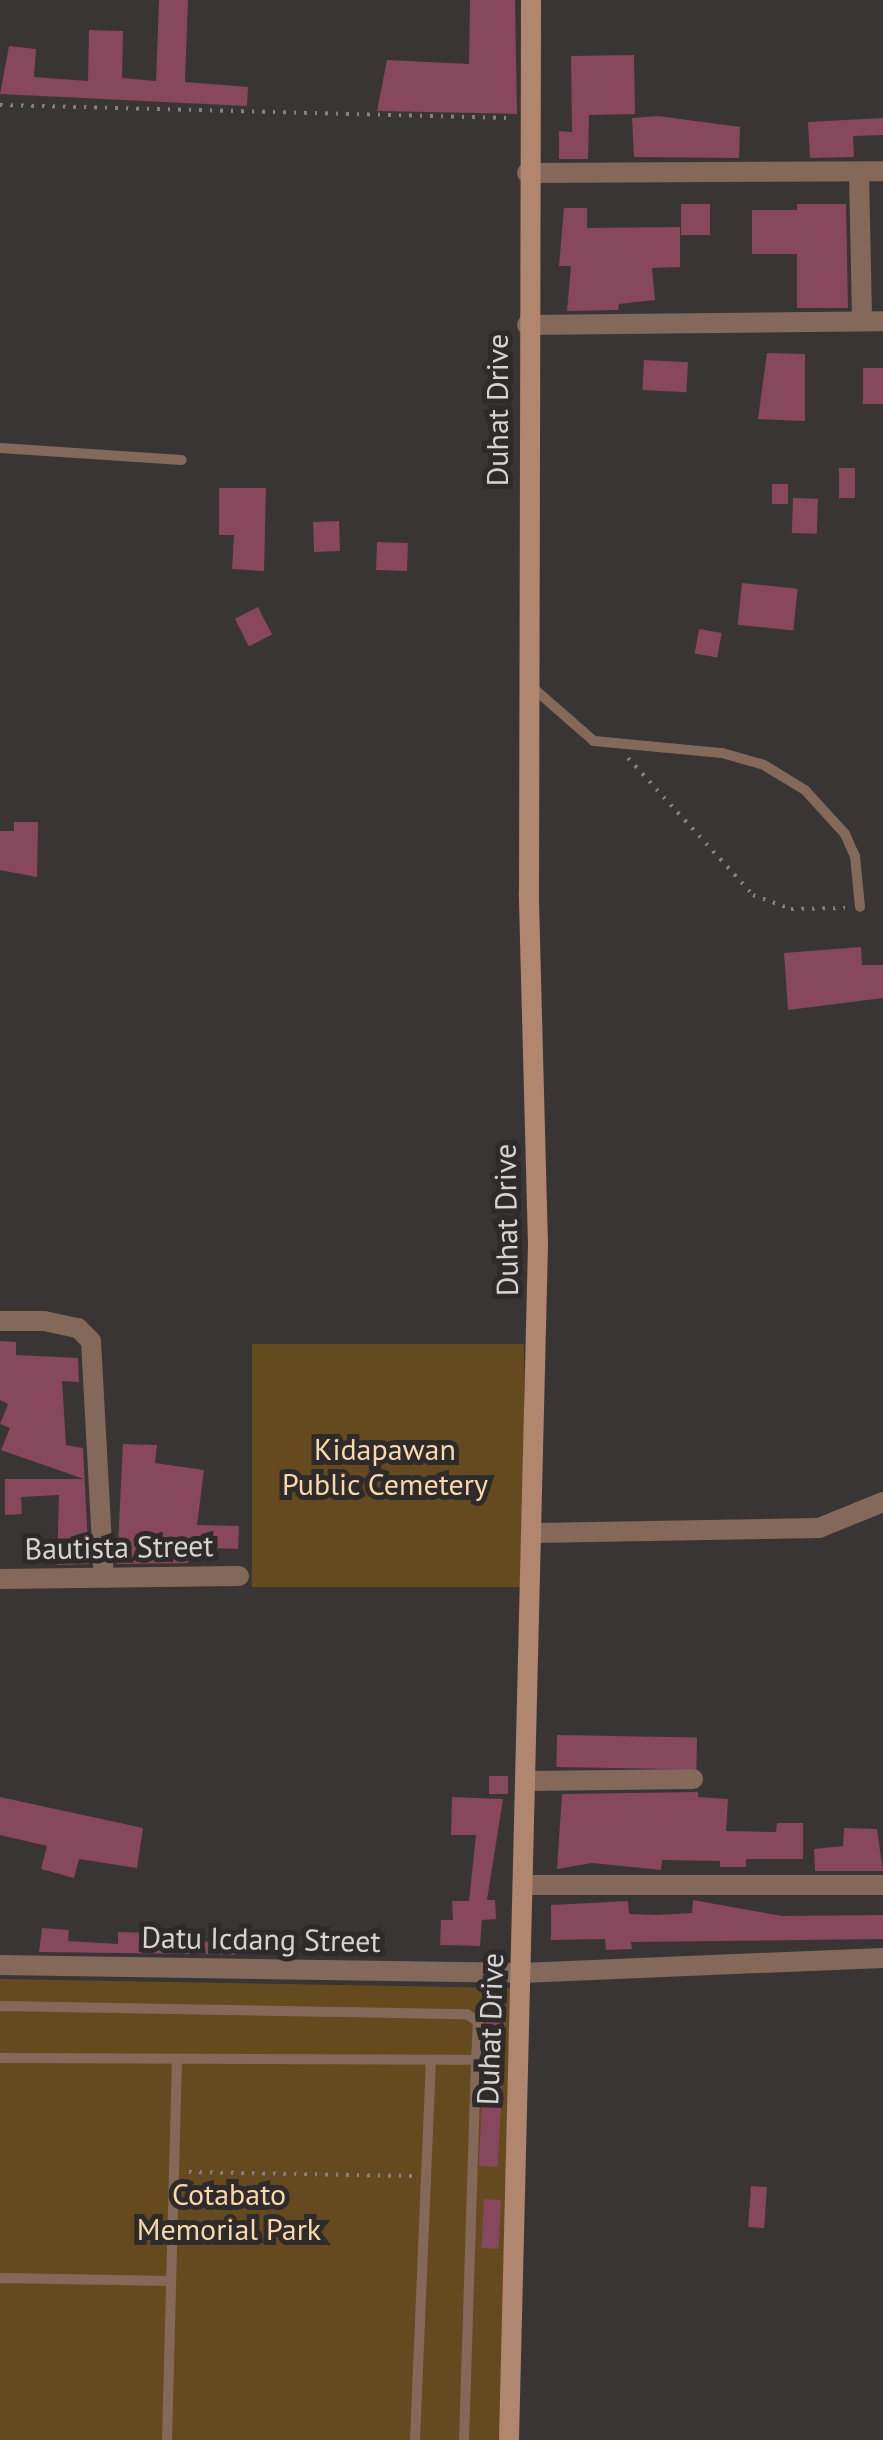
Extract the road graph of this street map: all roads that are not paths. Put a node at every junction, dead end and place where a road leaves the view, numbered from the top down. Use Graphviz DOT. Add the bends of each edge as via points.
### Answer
graph roads {
  1 [pos="530,0"];
  2 [pos="883,171"];
  3 [pos="527,173"];
  4 [pos="859,173"];
  5 [pos="872,321"];
  6 [pos="527,325"];
  7 [pos="0,448"];
  8 [pos="182,460"];
  9 [pos="528,682"];
  10 [pos="860,908"];
  11 [pos="0,1321"];
  12 [pos="883,1502"];
  13 [pos="535,1534"];
  14 [pos="239,1576"];
  15 [pos="104,1578"];
  16 [pos="0,1579"];
  17 [pos="693,1779"];
  18 [pos="528,1781"];
  19 [pos="883,1884"];
  20 [pos="524,1885"];
  21 [pos="883,1958"];
  22 [pos="0,1965"];
  23 [pos="522,1973"];
  24 [pos="0,2006"];
  25 [pos="0,2058"];
  26 [pos="177,2058"];
  27 [pos="476,2060"];
  28 [pos="431,2061"];
  29 [pos="0,2278"];
  30 [pos="171,2281"];
  31 [pos="166,2440"];
  32 [pos="415,2440"];
  33 [pos="464,2440"];
  34 [pos="509,2440"];
  1 -- 3 [label="street, Duhat Drive"];
  2 -- 4 [label="street"];
  3 -- 4 [label="street"];
  3 -- 6 [label="street, Duhat Drive"];
  4 -- 5 [label="street"];
  5 -- 6 [label="street"];
  6 -- 9 [label="street, Duhat Drive"];
  7 -- 8 [label="lane"];
  9 -- 10 [label="lane" via="567,723 616,746 722,753 764,764 806,790 845,834 855,856"];
  9 -- 13 [label="street, Duhat Drive" via="538,1246"];
  11 -- 15 [label="street" via="78,1328 91,1341"];
  12 -- 13 [label="street" via="819,1528"];
  13 -- 18 [label="street, Duhat Drive"];
  14 -- 15 [label="street, Bautista Street"];
  15 -- 16 [label="street, Bautista Street"];
  17 -- 18 [label="street"];
  18 -- 20 [label="street, Duhat Drive"];
  19 -- 20 [label="street"];
  20 -- 23 [label="street, Duhat Drive"];
  21 -- 23 [label="street, Datu Icdang Street"];
  22 -- 23 [label="street, Datu Icdang Street"];
  23 -- 34 [label="street, Duhat Drive"];
  24 -- 27 [label="lane" via="467,2014 479,2028"];
  25 -- 26 [label="lane"];
  26 -- 28 [label="lane"];
  26 -- 30 [label="lane"];
  27 -- 28 [label="lane"];
  27 -- 33 [label="lane"];
  28 -- 32 [label="lane"];
  29 -- 30 [label="lane"];
  30 -- 31 [label="lane"];
}
